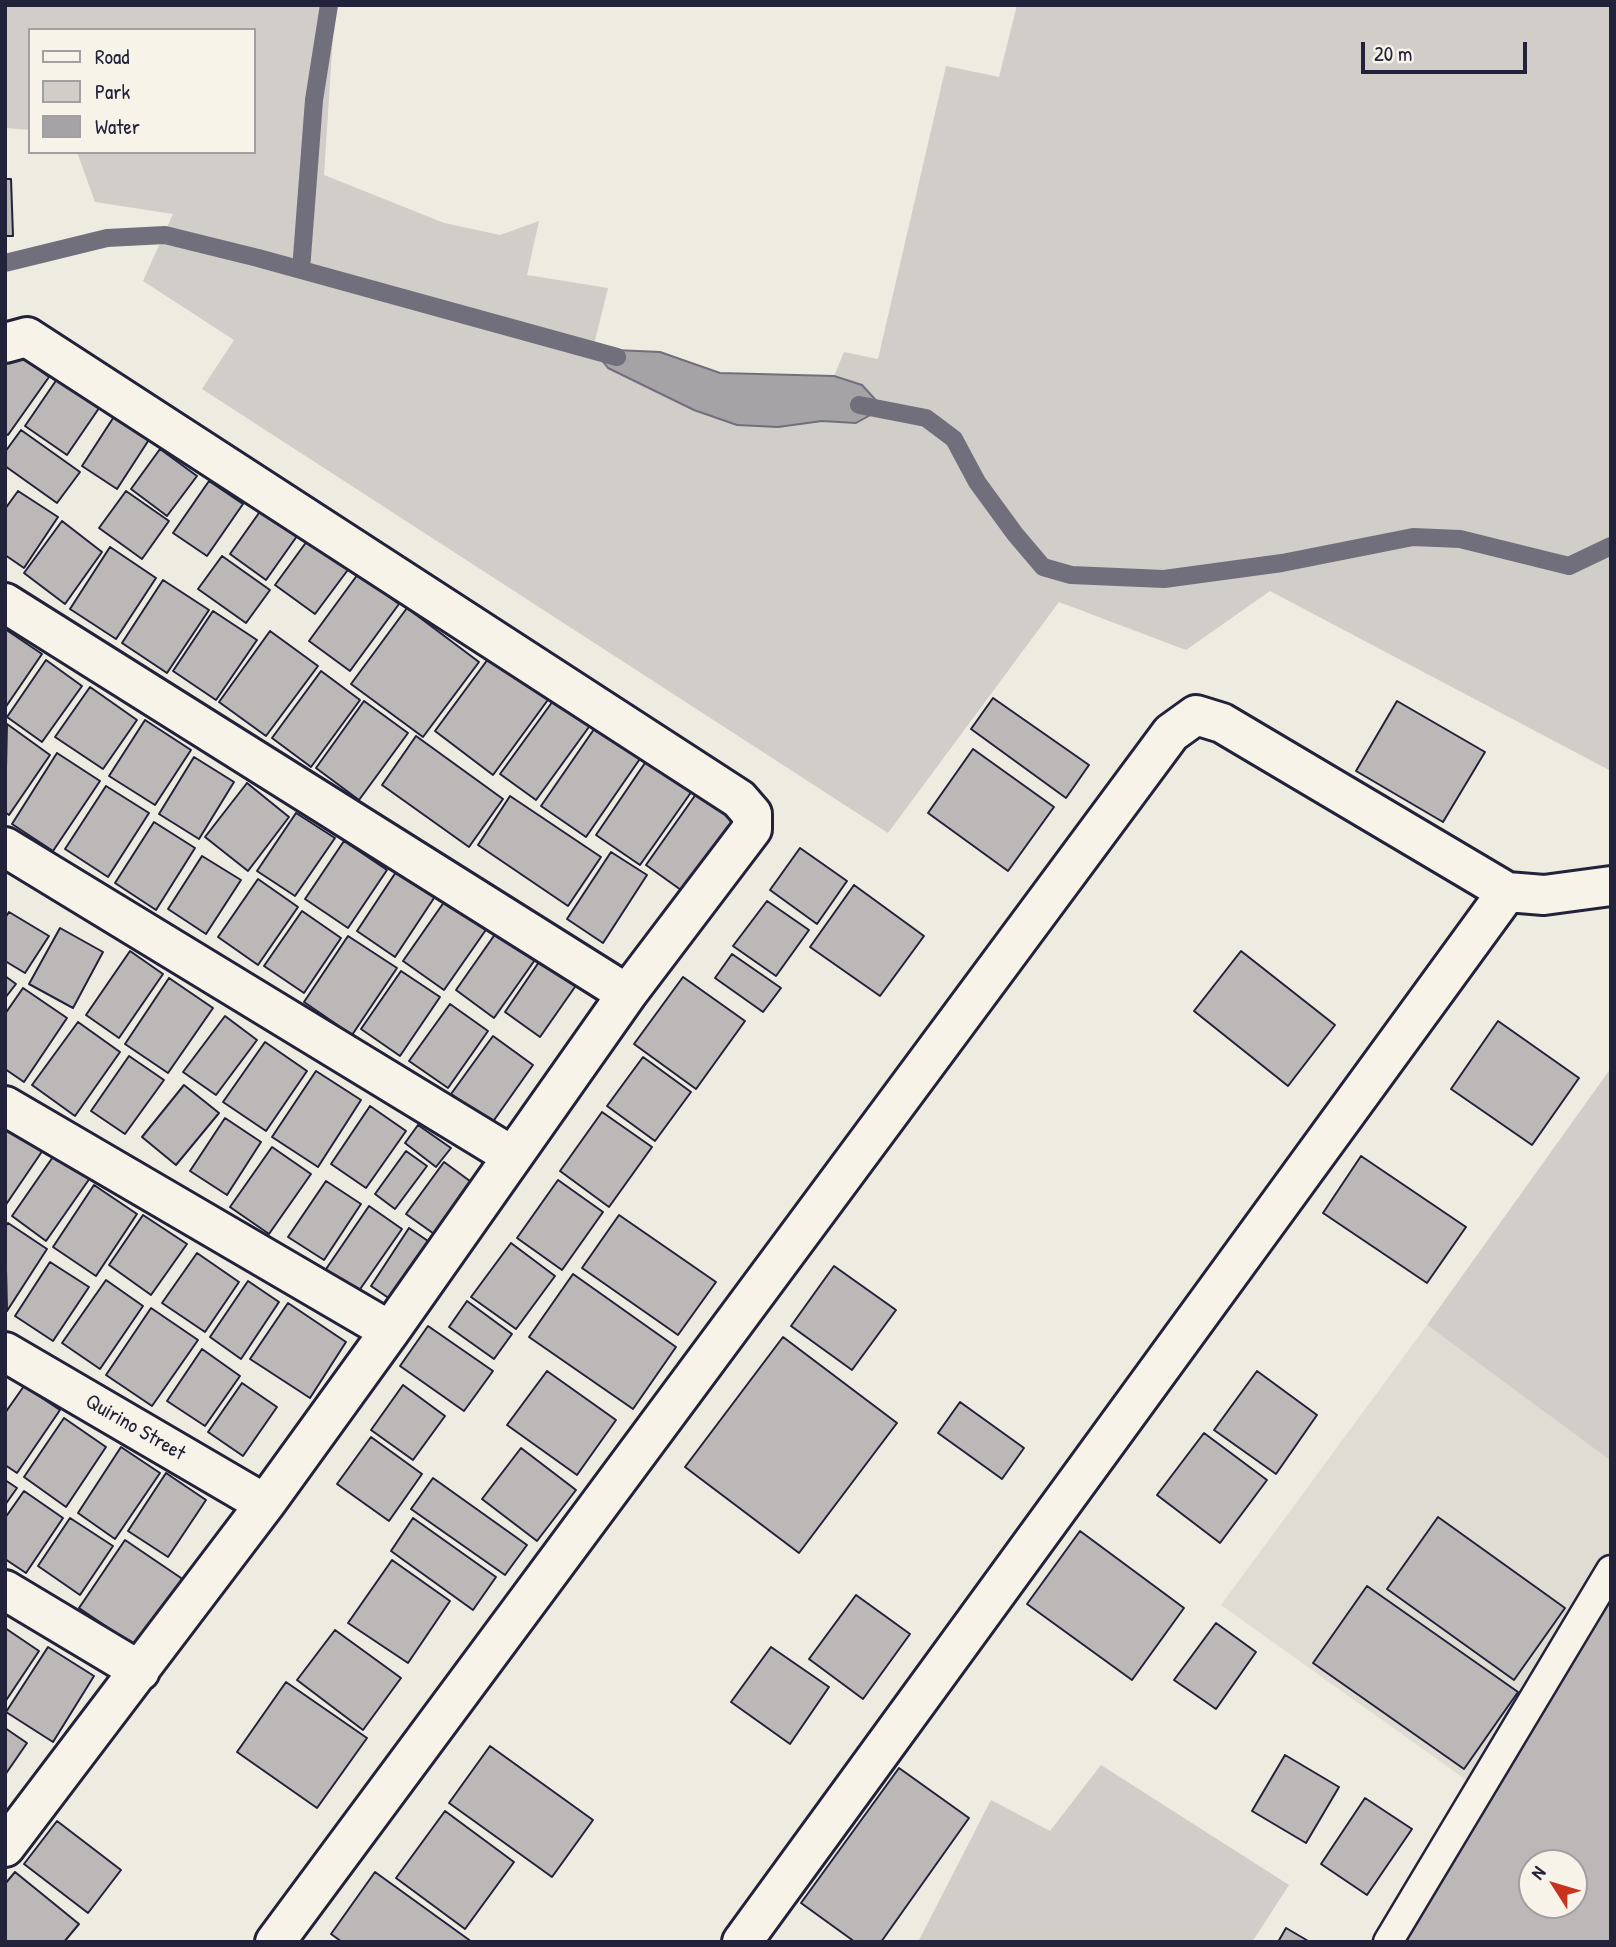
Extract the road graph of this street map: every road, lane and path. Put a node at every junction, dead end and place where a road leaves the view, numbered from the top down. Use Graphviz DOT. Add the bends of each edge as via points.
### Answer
graph roads {
  1 [pos="5,343"];
  2 [pos="5,603"];
  3 [pos="5,847"];
  4 [pos="1611,886"];
  5 [pos="1507,892"];
  6 [pos="627,994"];
  7 [pos="5,1106"];
  8 [pos="512,1156"];
  9 [pos="390,1331"];
  10 [pos="5,1352"];
  11 [pos="265,1504"];
  12 [pos="1611,1570"];
  13 [pos="5,1590"];
  14 [pos="140,1671"];
  15 [pos="7,1842"];
  16 [pos="275,1942"];
  17 [pos="742,1942"];
  18 [pos="1388,1942"];
  1 -- 6 [label="street" via="27,337 739,799 752,814 752,828"];
  2 -- 6 [label="street"];
  3 -- 8 [label="street"];
  4 -- 5 [label="street" via="1544,895"];
  5 -- 16 [label="street" via="1222,723 1196,715 1171,733"];
  5 -- 17 [label="street"];
  6 -- 8 [label="street"];
  7 -- 9 [label="street"];
  8 -- 9 [label="street"];
  9 -- 11 [label="street"];
  10 -- 11 [label="street, Quirino Street"];
  11 -- 14 [label="street"];
  12 -- 18 [label="lane"];
  13 -- 14 [label="street"];
  14 -- 15 [label="street"];
}
